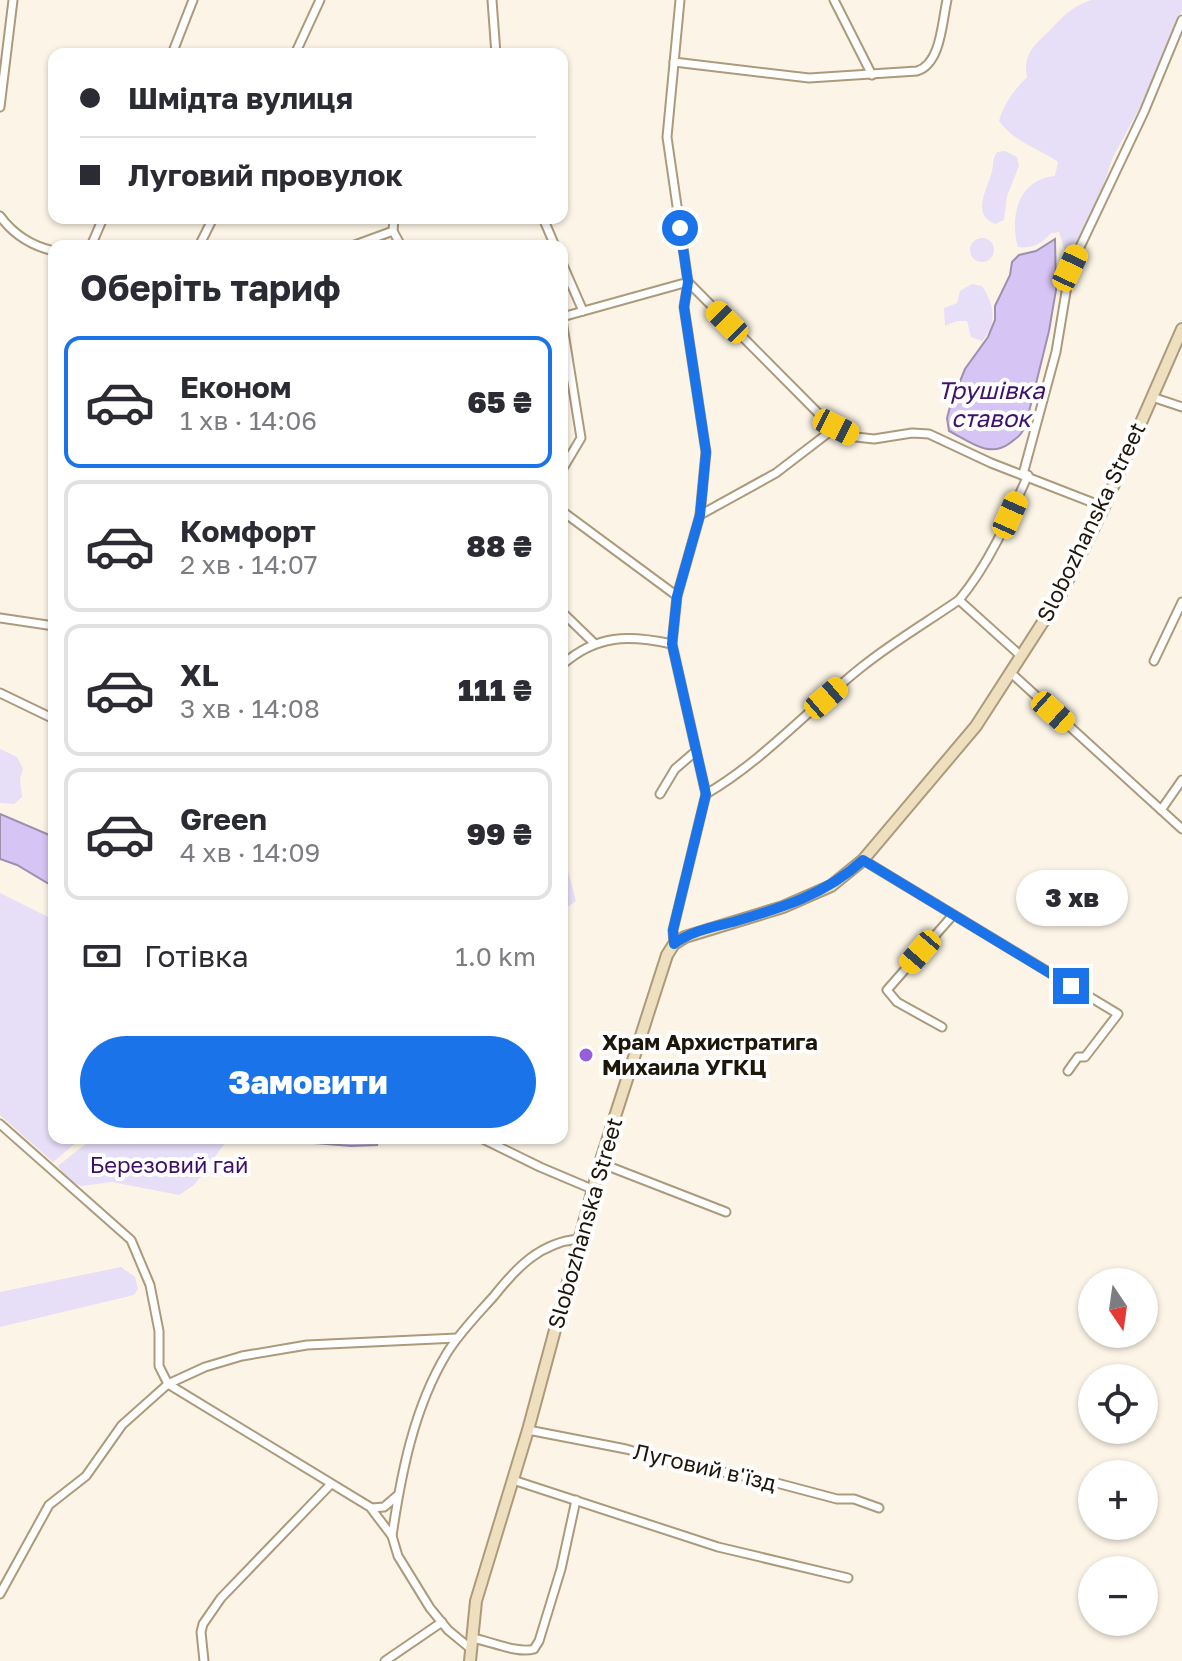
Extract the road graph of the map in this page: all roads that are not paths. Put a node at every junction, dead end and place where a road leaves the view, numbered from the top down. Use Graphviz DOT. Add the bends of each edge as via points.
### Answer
graph roads {
  1 [pos="13,0"];
  2 [pos="193,0"];
  3 [pos="320,0"];
  4 [pos="492,0"];
  5 [pos="680,0"];
  6 [pos="834,0"];
  7 [pos="947,0"];
  8 [pos="1182,20"];
  9 [pos="174,48"];
  10 [pos="298,48"];
  11 [pos="496,48"];
  12 [pos="674,62"];
  13 [pos="872,75"];
  14 [pos="0,107"];
  15 [pos="0,216"];
  16 [pos="394,224"];
  17 [pos="393,231"];
  18 [pos="368,240"];
  19 [pos="398,240"];
  20 [pos="48,250"];
  21 [pos="568,277"];
  22 [pos="688,282"];
  23 [pos="583,311"];
  24 [pos="568,316"];
  25 [pos="1182,329"];
  26 [pos="568,356"];
  27 [pos="1152,397"];
  28 [pos="1182,407"];
  29 [pos="836,427"];
  30 [pos="568,460"];
  31 [pos="1025,474"];
  32 [pos="1104,507"];
  33 [pos="568,515"];
  34 [pos="700,515"];
  35 [pos="677,596"];
  36 [pos="959,600"];
  37 [pos="1182,602"];
  38 [pos="0,618"];
  39 [pos="568,618"];
  40 [pos="48,625"];
  41 [pos="594,643"];
  42 [pos="672,644"];
  43 [pos="1021,656"];
  44 [pos="568,661"];
  45 [pos="1154,661"];
  46 [pos="1011,673"];
  47 [pos="0,693"];
  48 [pos="48,716"];
  49 [pos="696,751"];
  50 [pos="1182,780"];
  51 [pos="660,794"];
  52 [pos="706,794"];
  53 [pos="1161,810"];
  54 [pos="1182,829"];
  55 [pos="863,860"];
  56 [pos="953,915"];
  57 [pos="674,944"];
  58 [pos="942,1027"];
  59 [pos="1068,1071"];
  60 [pos="0,1124"];
  61 [pos="493,1144"];
  62 [pos="600,1163"];
  63 [pos="592,1189"];
  64 [pos="726,1212"];
  65 [pos="578,1239"];
  66 [pos="457,1338"];
  67 [pos="168,1384"];
  68 [pos="528,1430"];
  69 [pos="513,1480"];
  70 [pos="330,1485"];
  71 [pos="399,1493"];
  72 [pos="576,1500"];
  73 [pos="370,1507"];
  74 [pos="879,1508"];
  75 [pos="392,1536"];
  76 [pos="848,1578"];
  77 [pos="0,1594"];
  78 [pos="442,1622"];
  79 [pos="472,1644"];
  80 [pos="204,1661"];
  81 [pos="385,1661"];
  82 [pos="470,1661"];
  1 -- 14 [label="street"];
  2 -- 9 [label="street"];
  3 -- 10 [label="street"];
  4 -- 11 [label="street"];
  5 -- 12 [label="street"];
  6 -- 13 [label="street"];
  7 -- 13 [label="street" via="927,67"];
  8 -- 31 [label="street" via="1070,268 1056,352"];
  12 -- 13 [label="street" via="809,78"];
  12 -- 22 [label="street" via="667,137"];
  15 -- 20 [label="street" via="22,238"];
  16 -- 17 [label="street"];
  17 -- 18 [label="street"];
  17 -- 19 [label="street"];
  21 -- 23 [label="street"];
  22 -- 23 [label="street"];
  22 -- 29 [label="street"];
  22 -- 34 [label="street" via="684,307 706,452"];
  23 -- 24 [label="street"];
  25 -- 27 [label="street, Slobozhanska Street"];
  26 -- 30 [label="street" via="581,438"];
  27 -- 28 [label="street"];
  27 -- 32 [label="street, Slobozhanska Street"];
  29 -- 31 [label="street" via="874,439 929,434"];
  29 -- 34 [label="street" via="776,473"];
  31 -- 32 [label="street"];
  31 -- 36 [label="street" via="1010,515"];
  32 -- 43 [label="street, Slobozhanska Street" via="1061,594"];
  33 -- 35 [label="street"];
  34 -- 35 [label="street"];
  35 -- 42 [label="street"];
  36 -- 43 [label="street"];
  36 -- 52 [label="street" via="864,665"];
  37 -- 45 [label="street"];
  38 -- 40 [label="street"];
  39 -- 41 [label="street"];
  41 -- 42 [label="street" via="643,638"];
  41 -- 44 [label="street"];
  42 -- 49 [label="street"];
  43 -- 46 [label="street, Slobozhanska Street"];
  46 -- 53 [label="street"];
  46 -- 55 [label="street, Slobozhanska Street" via="976,726"];
  47 -- 48 [label="street"];
  49 -- 51 [label="street" via="675,769"];
  49 -- 52 [label="street"];
  50 -- 53 [label="street"];
  52 -- 57 [label="street"];
  53 -- 54 [label="street"];
  55 -- 56 [label="street"];
  55 -- 57 [label="street, Slobozhanska Street" via="816,894"];
  56 -- 58 [label="street" via="887,990 897,1002"];
  56 -- 59 [label="street" via="1118,1014"];
  57 -- 62 [label="street, Slobozhanska Street"];
  60 -- 67 [label="street" via="131,1240 150,1285 159,1366"];
  61 -- 63 [label="street"];
  62 -- 63 [label="street, Slobozhanska Street"];
  62 -- 64 [label="street"];
  63 -- 65 [label="street, Slobozhanska Street"];
  65 -- 66 [label="street" via="541,1249"];
  65 -- 68 [label="street, Slobozhanska Street"];
  66 -- 67 [label="street" via="307,1345 230,1359"];
  66 -- 71 [label="street" via="424,1400"];
  67 -- 70 [label="street"];
  67 -- 77 [label="street" via="122,1425 86,1476 49,1505"];
  68 -- 69 [label="street, Slobozhanska Street"];
  68 -- 74 [label="street, Луговий в'їзд"];
  69 -- 72 [label="street"];
  69 -- 79 [label="street, Slobozhanska Street" via="476,1601"];
  70 -- 73 [label="street"];
  70 -- 80 [label="street" via="221,1598 203,1624"];
  71 -- 73 [label="street" via="390,1504"];
  71 -- 75 [label="street"];
  72 -- 76 [label="street" via="718,1547"];
  72 -- 79 [label="street" via="561,1569 534,1649 520,1651 497,1642"];
  73 -- 75 [label="street"];
  75 -- 78 [label="street" via="407,1573"];
  78 -- 79 [label="street"];
  78 -- 81 [label="street"];
  79 -- 82 [label="street, Slobozhanska Street"];
}
